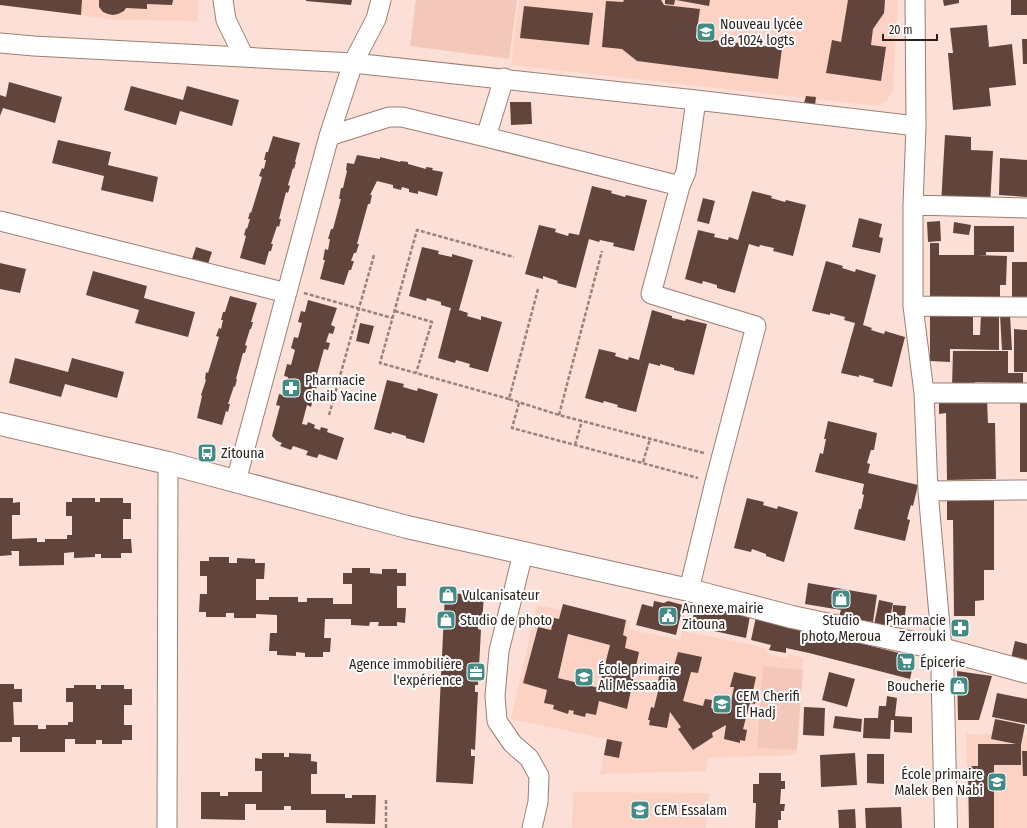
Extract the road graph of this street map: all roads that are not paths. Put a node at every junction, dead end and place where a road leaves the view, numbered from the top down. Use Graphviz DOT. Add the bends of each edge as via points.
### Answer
graph roads {
  1 [pos="224,0"];
  2 [pos="381,0"];
  3 [pos="915,0"];
  4 [pos="0,42"];
  5 [pos="244,57"];
  6 [pos="353,63"];
  7 [pos="504,78"];
  8 [pos="696,100"];
  9 [pos="916,126"];
  10 [pos="329,136"];
  11 [pos="486,136"];
  12 [pos="680,186"];
  13 [pos="912,204"];
  14 [pos="1027,208"];
  15 [pos="0,221"];
  16 [pos="288,290"];
  17 [pos="912,306"];
  18 [pos="1027,307"];
  19 [pos="1027,392"];
  20 [pos="924,393"];
  21 [pos="0,424"];
  22 [pos="168,463"];
  23 [pos="236,481"];
  24 [pos="1027,490"];
  25 [pos="928,491"];
  26 [pos="523,553"];
  27 [pos="689,590"];
  28 [pos="942,649"];
  29 [pos="1027,672"];
  30 [pos="167,828"];
  31 [pos="532,828"];
  32 [pos="946,828"];
  1 -- 5 [label="street" via="226,20"];
  2 -- 6 [label="street" via="376,19"];
  3 -- 9 [label="street"];
  4 -- 5 [label="street"];
  5 -- 6 [label="street"];
  6 -- 7 [label="street"];
  6 -- 10 [label="street"];
  7 -- 8 [label="street"];
  7 -- 11 [label="street"];
  8 -- 9 [label="street"];
  8 -- 12 [label="street" via="686,172"];
  9 -- 13 [label="street"];
  10 -- 11 [label="street" via="389,117 402,117"];
  10 -- 16 [label="street"];
  11 -- 12 [label="street"];
  12 -- 27 [label="street" via="651,294 756,326"];
  13 -- 14 [label="street"];
  13 -- 17 [label="street"];
  15 -- 16 [label="street"];
  16 -- 23 [label="street"];
  17 -- 18 [label="street"];
  17 -- 20 [label="street"];
  19 -- 20 [label="street"];
  20 -- 25 [label="street"];
  21 -- 22 [label="street"];
  22 -- 23 [label="street"];
  22 -- 30 [label="street"];
  23 -- 26 [label="street" via="407,527"];
  24 -- 25 [label="street"];
  25 -- 28 [label="street"];
  26 -- 27 [label="street"];
  26 -- 31 [label="street" via="499,651 495,696 497,721 512,743 529,758 539,776 538,802"];
  27 -- 28 [label="street"];
  28 -- 29 [label="street"];
  28 -- 32 [label="street"];
}
